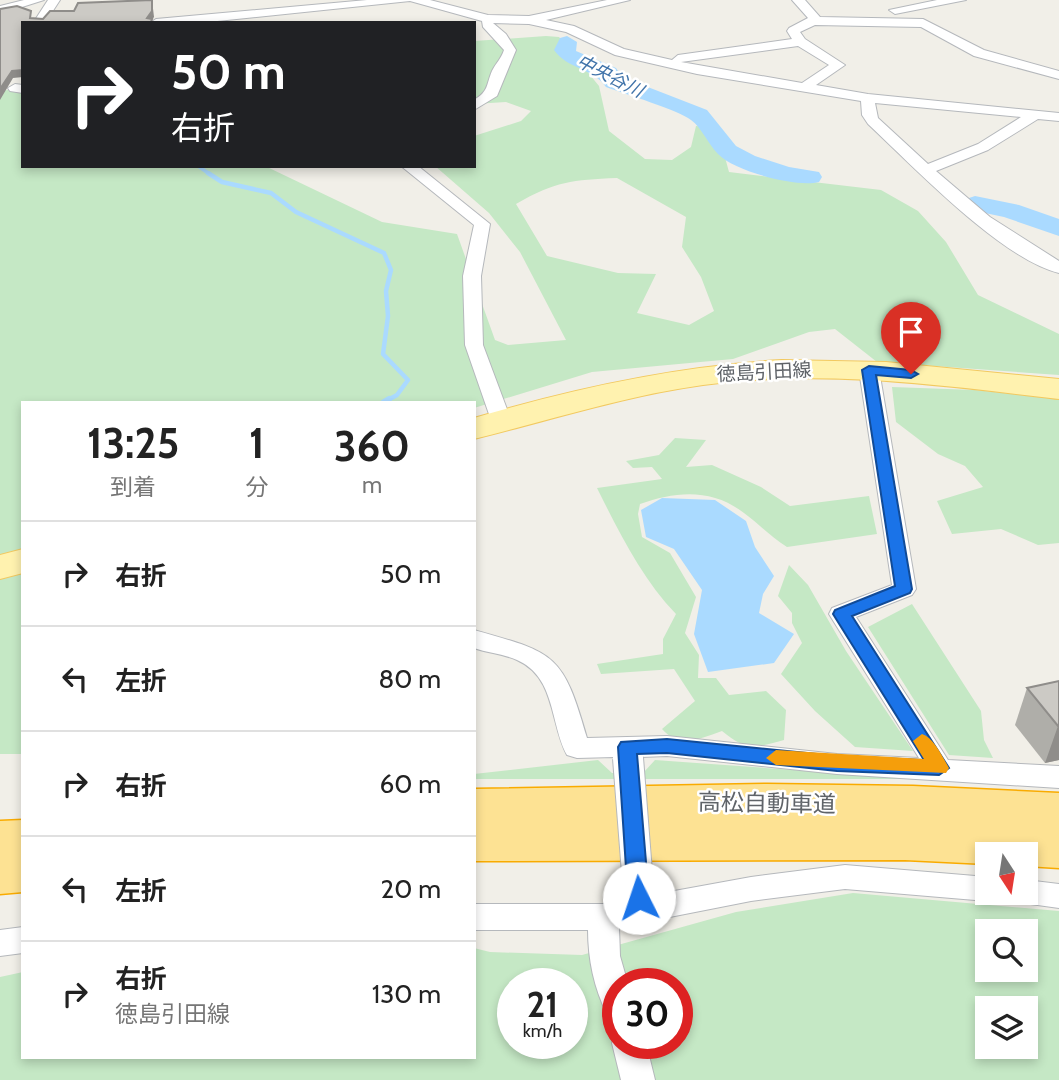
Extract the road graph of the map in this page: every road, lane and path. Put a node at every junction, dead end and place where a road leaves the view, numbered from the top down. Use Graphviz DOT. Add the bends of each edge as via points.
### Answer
graph roads {
  1 [pos="38,0"];
  2 [pos="54,0"];
  3 [pos="405,0"];
  4 [pos="416,0"];
  5 [pos="624,0"];
  6 [pos="798,0"];
  7 [pos="960,0"];
  8 [pos="0,10"];
  9 [pos="895,10"];
  10 [pos="488,19"];
  11 [pos="529,20"];
  12 [pos="40,21"];
  13 [pos="182,21"];
  14 [pos="813,21"];
  15 [pos="800,42"];
  16 [pos="662,63"];
  17 [pos="1059,75"];
  18 [pos="805,87"];
  19 [pos="868,98"];
  20 [pos="476,105"];
  21 [pos="1037,114"];
  22 [pos="1059,117"];
  23 [pos="411,168"];
  24 [pos="926,170"];
  25 [pos="1059,268"];
  26 [pos="869,370"];
  27 [pos="1059,389"];
  28 [pos="488,425"];
  29 [pos="21,561"];
  30 [pos="0,566"];
  31 [pos="476,639"];
  32 [pos="628,753"];
  33 [pos="939,768"];
  34 [pos="1059,777"];
  35 [pos="476,808"];
  36 [pos="1059,812"];
  37 [pos="21,838"];
  38 [pos="0,839"];
  39 [pos="476,841"];
  40 [pos="1059,848"];
  41 [pos="21,872"];
  42 [pos="0,874"];
  43 [pos="975,889"];
  44 [pos="1038,894"];
  45 [pos="1059,896"];
  46 [pos="638,905"];
  47 [pos="476,917"];
  48 [pos="603,917"];
  49 [pos="21,940"];
  50 [pos="0,943"];
  51 [pos="607,968"];
  52 [pos="633,1059"];
  53 [pos="638,1080"];
  1 -- 8 [label="street"];
  2 -- 12 [label="street"];
  3 -- 13 [label="street"];
  4 -- 10 [label="street"];
  5 -- 11 [label="street"];
  6 -- 14 [label="street"];
  7 -- 9 [label="street"];
  10 -- 11 [label="street"];
  10 -- 20 [label="street" via="487,24 510,50 498,72 498,87"];
  11 -- 16 [label="street" via="570,29 596,43"];
  14 -- 15 [label="street" via="793,31"];
  14 -- 17 [label="street" via="923,23 979,53"];
  15 -- 16 [label="street"];
  15 -- 18 [label="street" via="838,65"];
  16 -- 18 [label="street"];
  18 -- 19 [label="street"];
  19 -- 21 [label="street"];
  19 -- 24 [label="street" via="873,121"];
  21 -- 22 [label="street"];
  21 -- 24 [label="street" via="984,147"];
  23 -- 28 [label="street" via="482,225 472,276 474,345"];
  24 -- 25 [label="street" via="1001,233"];
  26 -- 27 [label="main road, 徳島引田線"];
  26 -- 28 [label="main road, 徳島引田線" via="783,369 698,376 609,390"];
  26 -- 33 [label="street" via="904,589 841,614"];
  29 -- 30 [label="main road"];
  31 -- 32 [label="street" via="544,662 577,748"];
  32 -- 33 [label="street" via="667,746 837,764"];
  32 -- 46 [label="street, bridge"];
  33 -- 34 [label="street"];
  35 -- 36 [label="highway, 高松自動車道" via="659,802 978,806"];
  37 -- 38 [label="highway"];
  39 -- 40 [label="highway, 高松自動車道" via="891,840"];
  41 -- 42 [label="highway"];
  43 -- 46 [label="street" via="845,877"];
  44 -- 45 [label="street"];
  46 -- 48 [label="street"];
  47 -- 48 [label="street"];
  48 -- 51 [label="street"];
  49 -- 50 [label="street"];
  52 -- 53 [label="street"];
}
